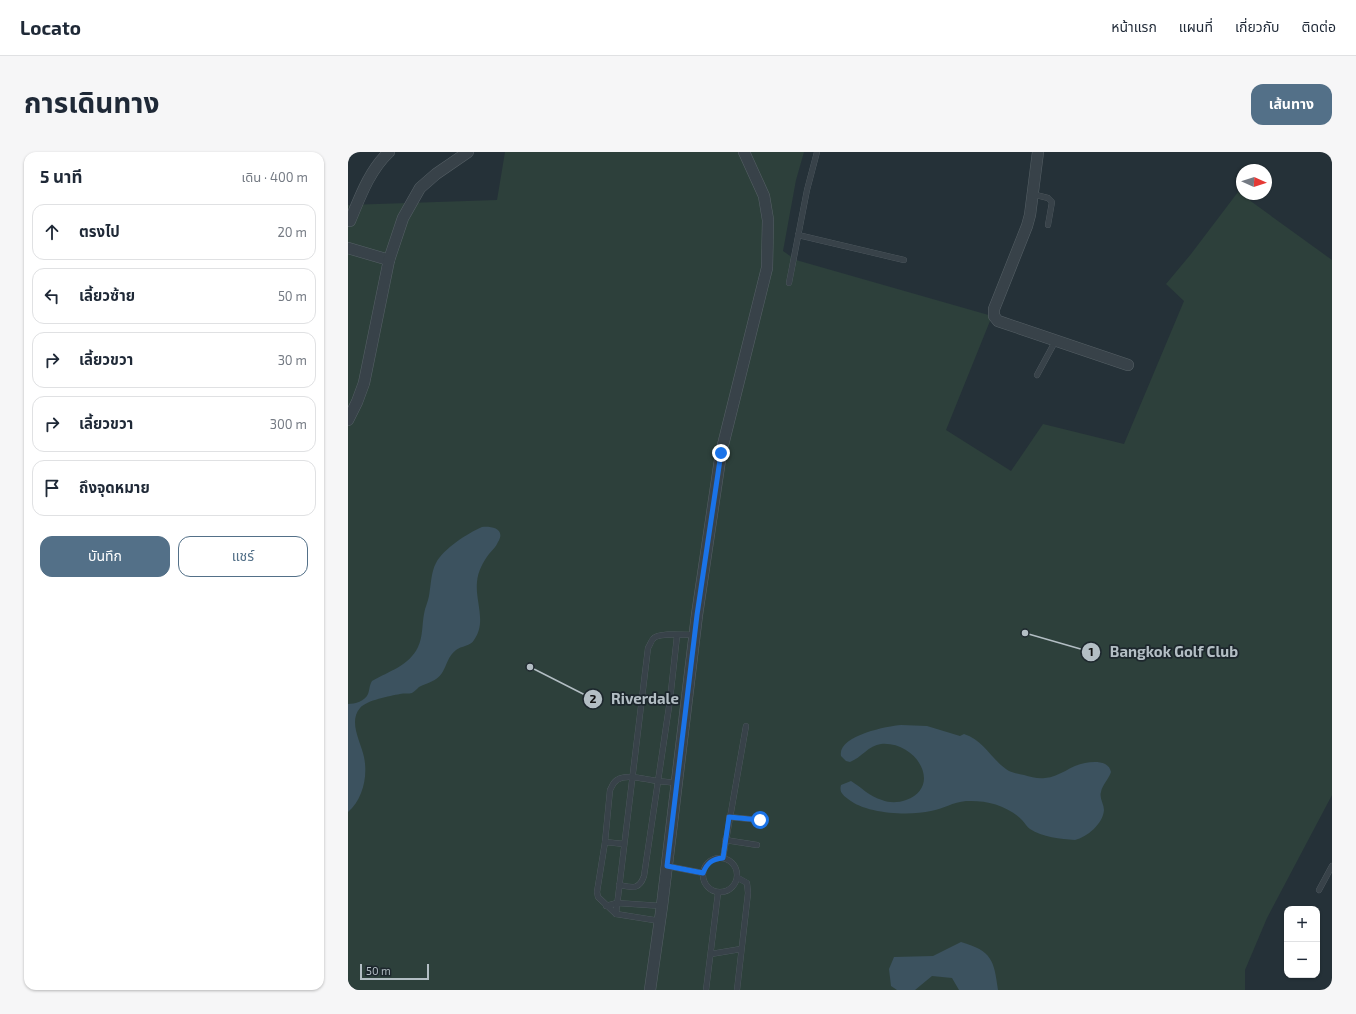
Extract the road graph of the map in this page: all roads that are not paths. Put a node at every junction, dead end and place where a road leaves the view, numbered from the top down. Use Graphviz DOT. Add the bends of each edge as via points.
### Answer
graph roads {
  1 [pos="389,152"];
  2 [pos="468,152"];
  3 [pos="744,152"];
  4 [pos="817,152"];
  5 [pos="1038,152"];
  6 [pos="1032,194"];
  7 [pos="350,221"];
  8 [pos="1048,225"];
  9 [pos="798,235"];
  10 [pos="348,248"];
  11 [pos="389,260"];
  12 [pos="904,260"];
  13 [pos="789,283"];
  14 [pos="1056,340"];
  15 [pos="1128,365"];
  16 [pos="1037,375"];
  17 [pos="348,420"];
  18 [pos="695,635"];
  19 [pos="677,636"];
  20 [pos="642,697"];
  21 [pos="670,700"];
  22 [pos="746,726"];
  23 [pos="632,777"];
  24 [pos="658,782"];
  25 [pos="677,783"];
  26 [pos="729,817"];
  27 [pos="760,820"];
  28 [pos="726,840"];
  29 [pos="605,842"];
  30 [pos="624,844"];
  31 [pos="757,844"];
  32 [pos="723,858"];
  33 [pos="667,866"];
  34 [pos="1332,866"];
  35 [pos="703,873"];
  36 [pos="738,878"];
  37 [pos="619,885"];
  38 [pos="1319,890"];
  39 [pos="718,893"];
  40 [pos="617,903"];
  41 [pos="606,906"];
  42 [pos="662,906"];
  43 [pos="616,914"];
  44 [pos="660,921"];
  45 [pos="741,949"];
  46 [pos="711,954"];
  47 [pos="650,990"];
  48 [pos="706,990"];
  49 [pos="737,990"];
  1 -- 7 [label="street" via="371,175"];
  2 -- 11 [label="street" via="420,188 403,218"];
  3 -- 18 [label="street" via="764,196 768,220 767,268 721,453"];
  4 -- 9 [label="lane"];
  5 -- 6 [label="street"];
  6 -- 8 [label="lane" via="1048,198 1052,202"];
  6 -- 14 [label="street" via="1027,226 994,309 994,316 998,320"];
  9 -- 12 [label="lane"];
  9 -- 13 [label="lane"];
  10 -- 11 [label="street"];
  11 -- 17 [label="street" via="364,383"];
  14 -- 15 [label="street"];
  14 -- 16 [label="lane"];
  18 -- 19 [label="lane"];
  18 -- 25 [label="street"];
  19 -- 20 [label="lane" via="664,635 652,640 648,648"];
  19 -- 21 [label="lane"];
  20 -- 21 [label="lane"];
  20 -- 23 [label="lane"];
  21 -- 24 [label="lane"];
  22 -- 26 [label="lane"];
  23 -- 24 [label="lane"];
  23 -- 29 [label="lane" via="617,779 610,790"];
  23 -- 30 [label="lane"];
  24 -- 25 [label="lane"];
  24 -- 37 [label="lane" via="642,883 632,887"];
  25 -- 33 [label="street"];
  26 -- 27 [label="lane"];
  26 -- 28 [label="lane"];
  28 -- 31 [label="lane"];
  28 -- 32 [label="lane"];
  29 -- 30 [label="lane"];
  29 -- 41 [label="lane" via="597,892"];
  30 -- 37 [label="lane"];
  32 -- 35 [label="lane" via="714,859 706,864"];
  32 -- 36 [label="lane" via="731,861 737,868"];
  33 -- 35 [label="lane"];
  33 -- 42 [label="street"];
  34 -- 38 [label="lane"];
  35 -- 39 [label="lane" via="707,886"];
  36 -- 39 [label="lane" via="727,892"];
  36 -- 45 [label="lane" via="747,883 748,893"];
  37 -- 40 [label="lane"];
  39 -- 46 [label="lane"];
  40 -- 41 [label="lane"];
  40 -- 42 [label="lane"];
  40 -- 43 [label="lane"];
  41 -- 43 [label="lane"];
  42 -- 44 [label="street"];
  43 -- 44 [label="lane"];
  44 -- 47 [label="street"];
  45 -- 46 [label="lane"];
  45 -- 49 [label="lane"];
  46 -- 48 [label="lane"];
}
